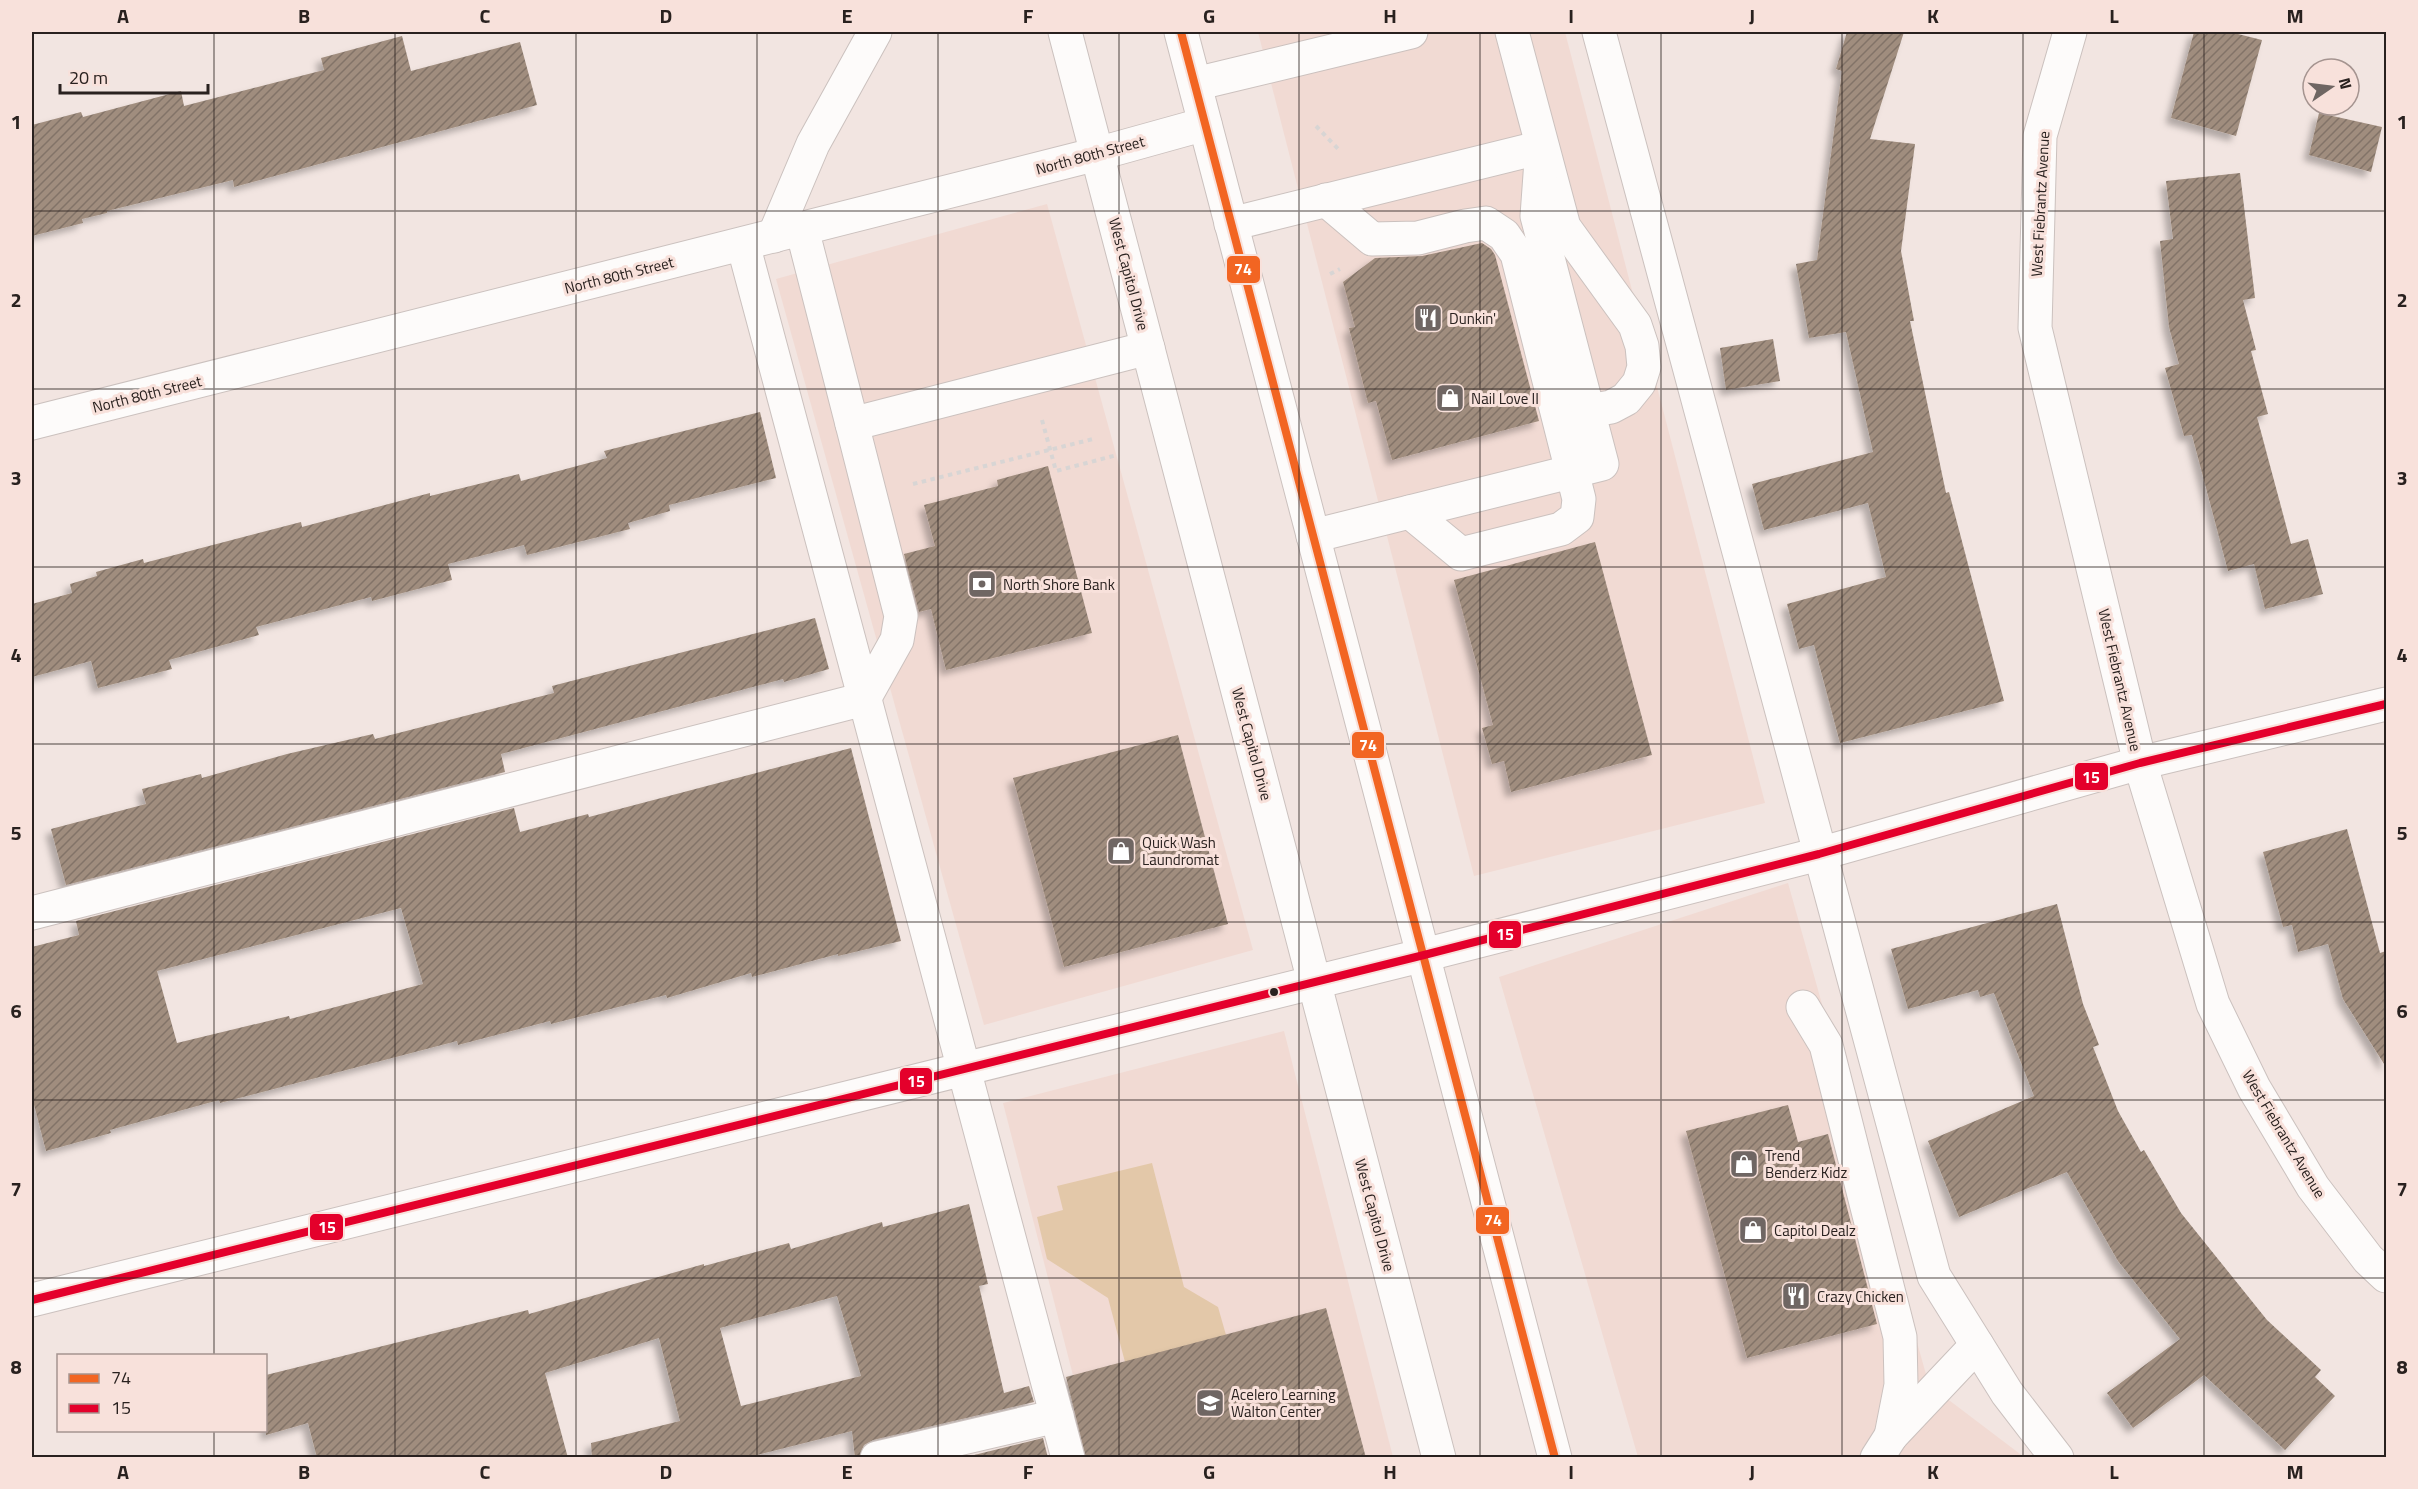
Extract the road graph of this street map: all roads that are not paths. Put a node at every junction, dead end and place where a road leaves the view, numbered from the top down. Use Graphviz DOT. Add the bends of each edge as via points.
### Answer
graph roads {
  1 [pos="875,32"];
  2 [pos="1065,32"];
  3 [pos="1181,32"];
  4 [pos="1412,32"];
  5 [pos="1512,32"];
  6 [pos="1599,32"];
  7 [pos="2070,32"];
  8 [pos="1195,84"];
  9 [pos="1204,124"];
  10 [pos="1542,147"];
  11 [pos="1097,154"];
  12 [pos="1326,200"];
  13 [pos="1231,224"];
  14 [pos="788,233"];
  15 [pos="743,244"];
  16 [pos="1148,348"];
  17 [pos="1552,391"];
  18 [pos="1588,411"];
  19 [pos="32,423"];
  20 [pos="852,424"];
  21 [pos="1573,472"];
  22 [pos="1410,512"];
  23 [pos="1313,537"];
  24 [pos="864,699"];
  25 [pos="2386,704"];
  26 [pos="2140,763"];
  27 [pos="1819,854"];
  28 [pos="32,913"];
  29 [pos="1424,955"];
  30 [pos="1314,981"];
  31 [pos="1803,1007"];
  32 [pos="962,1069"];
  33 [pos="2386,1276"];
  34 [pos="32,1300"];
  35 [pos="1977,1345"];
  36 [pos="1057,1416"];
  37 [pos="1884,1447"];
  38 [pos="877,1458"];
  39 [pos="1068,1458"];
  40 [pos="1439,1458"];
  41 [pos="1555,1458"];
  42 [pos="2057,1458"];
  1 -- 14 [label="street" via="813,144"];
  2 -- 11 [label="street, West Capitol Drive"];
  3 -- 8 [label="street"];
  4 -- 8 [label="street"];
  5 -- 10 [label="street"];
  6 -- 27 [label="street"];
  7 -- 26 [label="street, West Fiebrantz Avenue" via="2040,136 2035,328"];
  8 -- 9 [label="street"];
  9 -- 11 [label="street, North 80th Street"];
  9 -- 13 [label="street"];
  10 -- 12 [label="street"];
  10 -- 18 [label="street" via="1537,216"];
  10 -- 18 [label="street" via="1564,227 1635,325 1642,346 1642,375 1626,399 1611,407"];
  11 -- 14 [label="street, North 80th Street"];
  11 -- 16 [label="street, West Capitol Drive"];
  12 -- 13 [label="street"];
  12 -- 17 [label="street" via="1372,238 1418,238 1486,223 1504,235 1517,254"];
  13 -- 23 [label="street"];
  14 -- 15 [label="street, North 80th Street"];
  14 -- 20 [label="street"];
  15 -- 19 [label="street, North 80th Street"];
  15 -- 24 [label="street"];
  16 -- 20 [label="street"];
  16 -- 30 [label="street, West Capitol Drive"];
  17 -- 18 [label="street" via="1569,404"];
  17 -- 21 [label="street"];
  18 -- 21 [label="street" via="1602,464"];
  20 -- 24 [label="street" via="901,616 897,640"];
  21 -- 22 [label="street"];
  21 -- 22 [label="street" via="1579,499 1577,518 1561,529 1461,554"];
  22 -- 23 [label="street"];
  23 -- 29 [label="street"];
  24 -- 28 [label="street"];
  24 -- 32 [label="street"];
  25 -- 26 [label="street"];
  26 -- 27 [label="street"];
  26 -- 33 [label="street, West Fiebrantz Avenue" via="2218,1014 2254,1088 2313,1187 2368,1259"];
  27 -- 29 [label="street"];
  27 -- 35 [label="street" via="1935,1275"];
  29 -- 30 [label="street"];
  29 -- 41 [label="street"];
  30 -- 32 [label="street"];
  30 -- 40 [label="street, West Capitol Drive"];
  31 -- 37 [label="street" via="1826,1045 1900,1337 1901,1385"];
  32 -- 34 [label="street"];
  32 -- 36 [label="street"];
  35 -- 37 [label="street"];
  35 -- 42 [label="street" via="2007,1393"];
  36 -- 38 [label="street"];
  36 -- 39 [label="street"];
}
